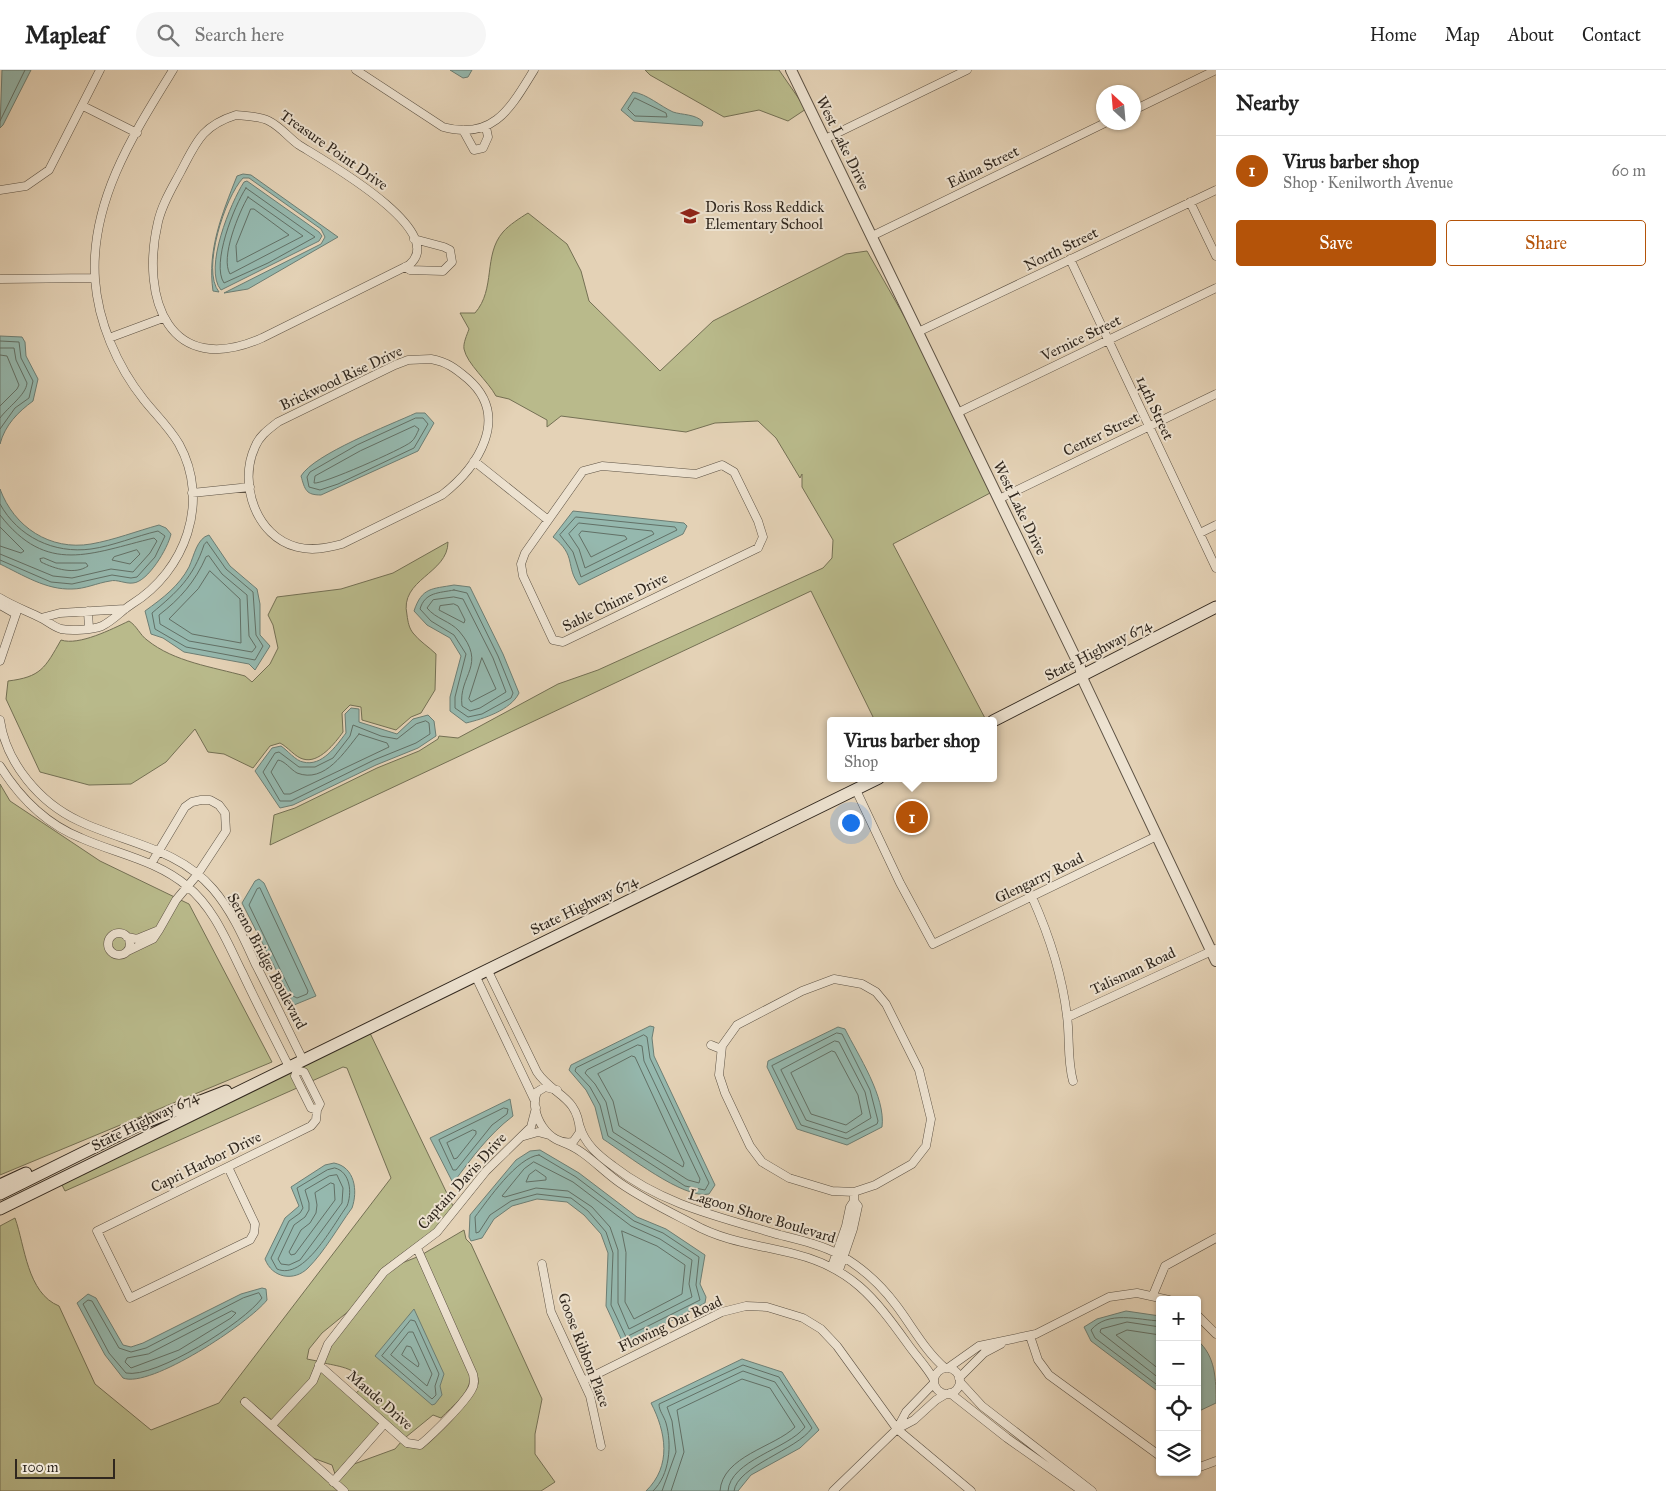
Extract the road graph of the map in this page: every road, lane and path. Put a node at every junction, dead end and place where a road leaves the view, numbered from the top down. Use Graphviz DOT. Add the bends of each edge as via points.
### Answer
graph roads {
  1 [pos="100,70"];
  2 [pos="173,70"];
  3 [pos="356,70"];
  4 [pos="534,70"];
  5 [pos="791,70"];
  6 [pos="967,70"];
  7 [pos="1216,70"];
  8 [pos="83,106"];
  9 [pos="1141,107"];
  10 [pos="486,127"];
  11 [pos="1096,127"];
  12 [pos="463,130"];
  13 [pos="136,133"];
  14 [pos="825,140"];
  15 [pos="0,190"];
  16 [pos="1216,190"];
  17 [pos="1190,202"];
  18 [pos="872,236"];
  19 [pos="414,239"];
  20 [pos="1216,256"];
  21 [pos="1070,260"];
  22 [pos="404,267"];
  23 [pos="95,278"];
  24 [pos="0,279"];
  25 [pos="1216,288"];
  26 [pos="163,318"];
  27 [pos="918,332"];
  28 [pos="109,338"];
  29 [pos="1108,340"];
  30 [pos="1216,394"];
  31 [pos="957,412"];
  32 [pos="1149,426"];
  33 [pos="474,461"];
  34 [pos="250,488"];
  35 [pos="192,493"];
  36 [pos="999,499"];
  37 [pos="548,520"];
  38 [pos="1216,525"];
  39 [pos="1200,533"];
  40 [pos="1216,568"];
  41 [pos="1,604"];
  42 [pos="1216,607"];
  43 [pos="125,609"];
  44 [pos="17,611"];
  45 [pos="88,611"];
  46 [pos="41,618"];
  47 [pos="88,629"];
  48 [pos="0,661"];
  49 [pos="1082,675"];
  50 [pos="997,719"];
  51 [pos="0,720"];
  52 [pos="0,766"];
  53 [pos="871,782"];
  54 [pos="856,790"];
  55 [pos="1157,836"];
  56 [pos="158,851"];
  57 [pos="150,864"];
  58 [pos="197,875"];
  59 [pos="189,887"];
  60 [pos="1032,897"];
  61 [pos="159,930"];
  62 [pos="128,937"];
  63 [pos="1213,950"];
  64 [pos="128,951"];
  65 [pos="1216,961"];
  66 [pos="487,969"];
  67 [pos="860,972"];
  68 [pos="475,975"];
  69 [pos="858,982"];
  70 [pos="1068,1017"];
  71 [pos="711,1045"];
  72 [pos="721,1049"];
  73 [pos="294,1066"];
  74 [pos="1073,1081"];
  75 [pos="557,1090"];
  76 [pos="535,1106"];
  77 [pos="580,1126"];
  78 [pos="551,1136"];
  79 [pos="520,1138"];
  80 [pos="562,1142"];
  81 [pos="73,1158"];
  82 [pos="228,1167"];
  83 [pos="0,1185"];
  84 [pos="0,1194"];
  85 [pos="854,1196"];
  86 [pos="0,1209"];
  87 [pos="1216,1238"];
  88 [pos="417,1248"];
  89 [pos="840,1255"];
  90 [pos="542,1264"];
  91 [pos="835,1268"];
  92 [pos="1153,1295"];
  93 [pos="1156,1296"];
  94 [pos="1201,1319"];
  95 [pos="1216,1334"];
  96 [pos="1030,1336"];
  97 [pos="1013,1339"];
  98 [pos="319,1365"];
  99 [pos="947,1368"];
  100 [pos="960,1380"];
  101 [pos="583,1381"];
  102 [pos="934,1382"];
  103 [pos="948,1394"];
  104 [pos="245,1402"];
  105 [pos="384,1424"];
  106 [pos="272,1425"];
  107 [pos="897,1429"];
  108 [pos="601,1446"];
  109 [pos="1156,1453"];
  110 [pos="1216,1461"];
  111 [pos="1201,1467"];
  112 [pos="334,1482"];
  113 [pos="344,1491"];
  114 [pos="833,1491"];
  115 [pos="971,1491"];
  116 [pos="1082,1491"];
  117 [pos="1092,1491"];
  1 -- 8 [label="street"];
  2 -- 13 [label="street"];
  3 -- 12 [label="street" via="443,127"];
  4 -- 10 [label="street" via="512,104"];
  5 -- 14 [label="street, West Lake Drive"];
  6 -- 14 [label="street"];
  7 -- 9 [label="street"];
  8 -- 13 [label="street"];
  8 -- 15 [label="street" via="49,170 26,186"];
  10 -- 12 [label="street"];
  10 -- 12 [label="street" via="488,137 483,148 474,150"];
  11 -- 18 [label="street, Edina Street"];
  13 -- 23 [label="street" via="110,182 100,216"];
  14 -- 18 [label="street, West Lake Drive"];
  16 -- 17 [label="street, North Street"];
  17 -- 20 [label="street"];
  17 -- 21 [label="street, North Street"];
  18 -- 27 [label="street, West Lake Drive"];
  19 -- 22 [label="street" via="415,260"];
  19 -- 22 [label="street" via="450,250 452,262 443,271"];
  19 -- 26 [label="street, Treasure Point Drive" via="384,201 296,143 269,121 236,115 220,120 209,126 197,140 159,219 152,264"];
  21 -- 27 [label="street, North Street"];
  21 -- 29 [label="street, 14th Street"];
  22 -- 26 [label="street, Treasure Point Drive" via="242,347 213,350 197,346 184,340"];
  23 -- 24 [label="street"];
  23 -- 28 [label="street"];
  25 -- 29 [label="street, Vernice Street"];
  26 -- 28 [label="street"];
  27 -- 31 [label="street, West Lake Drive"];
  28 -- 35 [label="street" via="127,376 180,445 190,473"];
  29 -- 31 [label="street, Vernice Street"];
  29 -- 32 [label="street, 14th Street"];
  30 -- 32 [label="street, Center Street"];
  31 -- 36 [label="street, West Lake Drive"];
  32 -- 36 [label="street, Center Street"];
  32 -- 39 [label="street, 14th Street"];
  33 -- 34 [label="street, Brickwood Rise Drive" via="442,495 329,548 296,547 270,532 256,512"];
  33 -- 34 [label="street, Brickwood Rise Drive" via="487,435 489,422 487,407 475,385 452,365 431,359 408,360 267,430 255,446 249,463"];
  33 -- 37 [label="street"];
  34 -- 35 [label="street"];
  35 -- 43 [label="street" via="190,530 180,556 150,593"];
  36 -- 49 [label="street, West Lake Drive"];
  37 -- 37 [label="street, Sable Chime Drive" via="521,564 549,634 553,640 563,642 758,548 763,537 734,472 722,465 684,475 602,466 589,468 575,478 566,497"];
  38 -- 39 [label="street"];
  39 -- 40 [label="street, 14th Street"];
  41 -- 44 [label="street"];
  42 -- 49 [label="main road, State Highway 674"];
  43 -- 45 [label="street"];
  43 -- 47 [label="street" via="121,615 100,627"];
  44 -- 46 [label="street"];
  44 -- 48 [label="street"];
  45 -- 46 [label="street"];
  45 -- 47 [label="street"];
  46 -- 47 [label="street" via="60,629"];
  49 -- 50 [label="main road, State Highway 674"];
  49 -- 55 [label="street, West Lake Drive"];
  51 -- 56 [label="street, Sereno Bridge Boulevard" via="22,774 39,793 78,821"];
  52 -- 57 [label="street, Sereno Bridge Boulevard" via="14,788 59,828"];
  53 -- 54 [label="main road, State Highway 674"];
  54 -- 60 [label="street, Glengarry Road" via="933,944"];
  54 -- 66 [label="main road, State Highway 674"];
  55 -- 60 [label="street, Glengarry Road"];
  55 -- 63 [label="street, West Lake Drive"];
  56 -- 57 [label="street"];
  56 -- 58 [label="street, Sereno Bridge Boulevard"];
  56 -- 58 [label="street" via="185,807 192,802 210,800 219,805 225,813 226,831"];
  57 -- 59 [label="street, Sereno Bridge Boulevard"];
  58 -- 59 [label="street"];
  58 -- 73 [label="street, Sereno Bridge Boulevard" via="230,913"];
  59 -- 61 [label="street" via="176,900"];
  59 -- 73 [label="street, Sereno Bridge Boulevard" via="215,918"];
  60 -- 70 [label="street" via="1056,961"];
  61 -- 62 [label="street" via="137,939"];
  61 -- 64 [label="street" via="153,939"];
  62 -- 64 [label="street"];
  62 -- 64 [label="street" via="115,934 108,945 116,955"];
  63 -- 65 [label="street, West Lake Drive"];
  63 -- 70 [label="street, Talisman Road"];
  66 -- 68 [label="main road, State Highway 674"];
  66 -- 75 [label="street" via="537,1072"];
  67 -- 69 [label="street"];
  68 -- 73 [label="main road, State Highway 674"];
  68 -- 76 [label="street" via="532,1090"];
  69 -- 72 [label="street" via="834,979 802,991 743,1020 732,1030"];
  69 -- 85 [label="street" via="876,992 886,1004 917,1064 931,1119 929,1147 906,1168"];
  70 -- 74 [label="street" via="1068,1063"];
  71 -- 72 [label="street"];
  72 -- 85 [label="street" via="721,1084 759,1158 789,1178"];
  73 -- 81 [label="main road, State Highway 674" via="139,1125"];
  73 -- 82 [label="street, Capri Harbor Drive" via="304,1072 320,1104 316,1120 311,1126"];
  73 -- 86 [label="main road, State Highway 674"];
  75 -- 76 [label="street" via="550,1087 540,1089"];
  75 -- 77 [label="street" via="574,1108"];
  76 -- 78 [label="street" via="542,1125"];
  76 -- 79 [label="street, Captain Davis Drive" via="534,1123"];
  77 -- 80 [label="street" via="576,1139"];
  77 -- 89 [label="street, Lagoon Shore Boulevard" via="586,1142 607,1161 662,1197 686,1208"];
  78 -- 79 [label="street, Captain Davis Drive" via="538,1132"];
  78 -- 80 [label="street"];
  79 -- 88 [label="street, Captain Davis Drive" via="486,1171 437,1232"];
  80 -- 91 [label="street, Lagoon Shore Boulevard" via="578,1149 642,1197 709,1233 793,1253"];
  81 -- 83 [label="main road" via="44,1164"];
  81 -- 84 [label="main road, State Highway 674"];
  82 -- 82 [label="street, Capri Harbor Drive" via="255,1224 250,1240 130,1298 97,1231"];
  85 -- 89 [label="street" via="858,1206 856,1217"];
  87 -- 92 [label="street" via="1165,1266"];
  88 -- 98 [label="street, Captain Davis Drive" via="384,1272 328,1344"];
  88 -- 105 [label="street, Maude Drive" via="473,1374 473,1388 420,1445 408,1443"];
  89 -- 91 [label="street"];
  89 -- 99 [label="street, Lagoon Shore Boulevard" via="881,1287 926,1347"];
  90 -- 101 [label="street, Goose Ribbon Place" via="551,1312"];
  91 -- 102 [label="street, Lagoon Shore Boulevard" via="878,1303"];
  92 -- 93 [label="street"];
  92 -- 96 [label="street" via="1128,1294 1099,1300"];
  94 -- 95 [label="street"];
  96 -- 97 [label="street"];
  96 -- 109 [label="street" via="1038,1360 1049,1375"];
  97 -- 99 [label="street" via="979,1346"];
  97 -- 100 [label="street" via="984,1353"];
  98 -- 105 [label="street, Maude Drive"];
  98 -- 106 [label="street, Captain Davis Drive" via="312,1381"];
  99 -- 100 [label="street" via="955,1371"];
  99 -- 102 [label="street" via="939,1371"];
  100 -- 103 [label="street" via="957,1389"];
  100 -- 117 [label="street" via="982,1406"];
  101 -- 107 [label="street, Flowing Oar Road" via="722,1312 746,1306 767,1307 803,1318 829,1335"];
  101 -- 108 [label="street, Goose Ribbon Place" via="593,1405"];
  102 -- 103 [label="street" via="937,1390"];
  102 -- 107 [label="street" via="906,1412"];
  103 -- 107 [label="street"];
  103 -- 116 [label="street"];
  104 -- 106 [label="street"];
  105 -- 112 [label="street"];
  106 -- 112 [label="street"];
  107 -- 114 [label="street"];
  107 -- 115 [label="street, Flowing Oar Road"];
  110 -- 111 [label="street"];
  112 -- 113 [label="street"];
}
